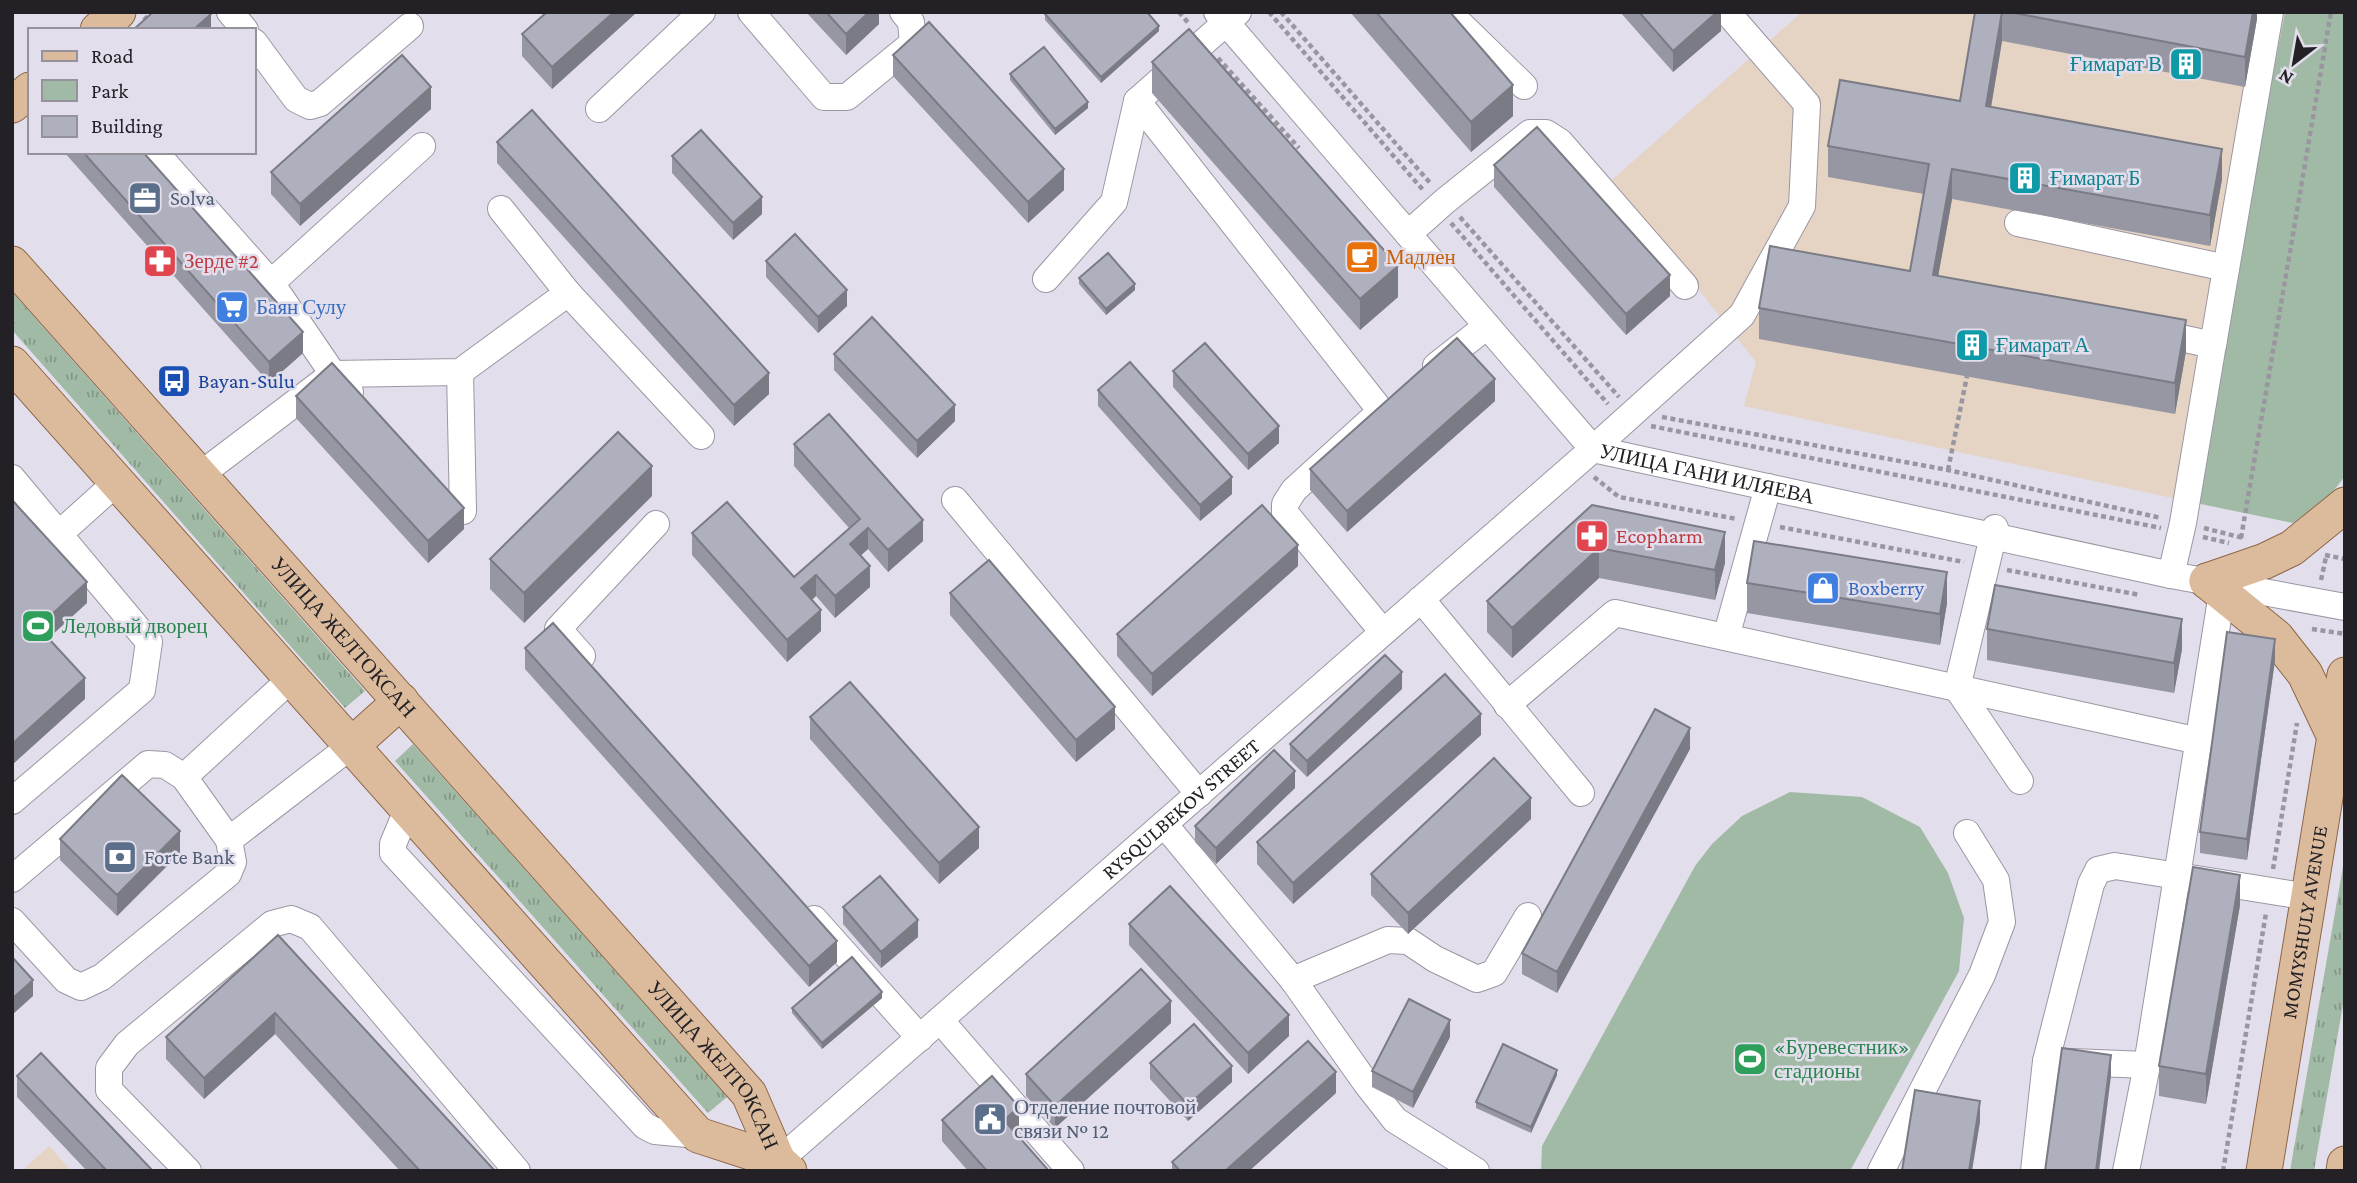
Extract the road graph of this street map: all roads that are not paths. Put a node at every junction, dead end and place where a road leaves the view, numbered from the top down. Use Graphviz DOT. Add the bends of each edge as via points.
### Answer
graph roads {
  1 [pos="118,12"];
  2 [pos="230,12"];
  3 [pos="702,12"];
  4 [pos="751,12"];
  5 [pos="903,12"];
  6 [pos="1448,12"];
  7 [pos="1727,12"];
  8 [pos="2270,12"];
  9 [pos="1227,16"];
  10 [pos="410,26"];
  11 [pos="100,28"];
  12 [pos="243,28"];
  13 [pos="256,45"];
  14 [pos="1524,86"];
  15 [pos="28,92"];
  16 [pos="1137,101"];
  17 [pos="12,106"];
  18 [pos="599,109"];
  19 [pos="422,146"];
  20 [pos="157,154"];
  21 [pos="501,209"];
  22 [pos="2018,223"];
  23 [pos="1408,234"];
  24 [pos="12,264"];
  25 [pos="2227,268"];
  26 [pos="1046,279"];
  27 [pos="271,283"];
  28 [pos="1685,286"];
  29 [pos="568,293"];
  30 [pos="1487,326"];
  31 [pos="2136,328"];
  32 [pos="2214,338"];
  33 [pos="12,364"];
  34 [pos="460,372"];
  35 [pos="332,374"];
  36 [pos="1401,395"];
  37 [pos="370,413"];
  38 [pos="701,436"];
  39 [pos="1593,449"];
  40 [pos="200,475"];
  41 [pos="12,478"];
  42 [pos="117,482"];
  43 [pos="435,482"];
  44 [pos="1768,487"];
  45 [pos="955,500"];
  46 [pos="2345,505"];
  47 [pos="656,524"];
  48 [pos="1994,532"];
  49 [pos="59,534"];
  50 [pos="2171,575"];
  51 [pos="2215,587"];
  52 [pos="1422,599"];
  53 [pos="2345,607"];
  54 [pos="1383,632"];
  55 [pos="1726,638"];
  56 [pos="596,671"];
  57 [pos="2345,676"];
  58 [pos="292,678"];
  59 [pos="1957,688"];
  60 [pos="401,701"];
  61 [pos="1507,705"];
  62 [pos="2335,737"];
  63 [pos="2199,741"];
  64 [pos="352,745"];
  65 [pos="184,777"];
  66 [pos="2020,781"];
  67 [pos="1581,793"];
  68 [pos="1199,794"];
  69 [pos="12,801"];
  70 [pos="1164,824"];
  71 [pos="1967,833"];
  72 [pos="229,840"];
  73 [pos="2177,877"];
  74 [pos="12,879"];
  75 [pos="2309,897"];
  76 [pos="799,902"];
  77 [pos="1528,916"];
  78 [pos="12,921"];
  79 [pos="1293,980"];
  80 [pos="940,1020"];
  81 [pos="920,1038"];
  82 [pos="2046,1061"];
  83 [pos="2147,1065"];
  84 [pos="2345,1164"];
  85 [pos="778,1168"];
  86 [pos="188,1171"];
  87 [pos="517,1171"];
  88 [pos="1071,1171"];
  89 [pos="1476,1171"];
  90 [pos="1881,1171"];
  91 [pos="2034,1171"];
  92 [pos="2126,1171"];
  93 [pos="2264,1171"];
  94 [pos="2344,1171"];
  1 -- 11 [label="main road"];
  2 -- 12 [label="street"];
  3 -- 18 [label="street"];
  4 -- 5 [label="street" via="824,97 847,97 913,43 911,22"];
  6 -- 14 [label="street"];
  7 -- 39 [label="street, RYSQULBEKOV STREET" via="1807,104 1802,206 1742,315"];
  8 -- 25 [label="street"];
  9 -- 16 [label="street"];
  9 -- 23 [label="street, УЛИЦА ГАНИ ИЛЯЕВА"];
  10 -- 13 [label="street" via="320,103 310,106 296,99"];
  15 -- 17 [label="main road"];
  16 -- 26 [label="street" via="1114,202"];
  16 -- 36 [label="street"];
  19 -- 27 [label="street"];
  20 -- 27 [label="street"];
  21 -- 29 [label="street"];
  22 -- 25 [label="street"];
  23 -- 28 [label="street" via="1530,133 1546,133 1560,142"];
  23 -- 30 [label="street, УЛИЦА ГАНИ ИЛЯЕВА"];
  24 -- 40 [label="main road, УЛИЦА ЖЕЛТОКСАН"];
  25 -- 32 [label="street"];
  27 -- 35 [label="street"];
  29 -- 34 [label="street"];
  29 -- 38 [label="street"];
  30 -- 36 [label="street"];
  30 -- 39 [label="street, УЛИЦА ГАНИ ИЛЯЕВА"];
  31 -- 32 [label="street" via="2213,345"];
  32 -- 50 [label="street"];
  33 -- 42 [label="main road, УЛИЦА ЖЕЛТОКСАН"];
  34 -- 35 [label="street"];
  34 -- 43 [label="street" via="463,512"];
  35 -- 37 [label="street"];
  35 -- 40 [label="street"];
  36 -- 54 [label="street" via="1284,504 1285,513"];
  39 -- 44 [label="street, УЛИЦА ГАНИ ИЛЯЕВА"];
  39 -- 52 [label="street, RYSQULBEKOV STREET"];
  40 -- 60 [label="main road, УЛИЦА ЖЕЛТОКСАН"];
  41 -- 49 [label="street"];
  42 -- 49 [label="street"];
  42 -- 58 [label="main road, УЛИЦА ЖЕЛТОКСАН"];
  44 -- 48 [label="street, УЛИЦА ГАНИ ИЛЯЕВА"];
  44 -- 55 [label="street"];
  45 -- 68 [label="street"];
  46 -- 51 [label="main road" via="2292,548"];
  47 -- 56 [label="street" via="558,629"];
  48 -- 50 [label="street, УЛИЦА ГАНИ ИЛЯЕВА"];
  48 -- 59 [label="street"];
  49 -- 69 [label="street" via="149,642 142,690"];
  50 -- 51 [label="street, УЛИЦА ГАНИ ИЛЯЕВА"];
  51 -- 53 [label="street, УЛИЦА ГАНИ ИЛЯЕВА"];
  51 -- 62 [label="main road" via="2276,637 2305,674"];
  51 -- 63 [label="street"];
  52 -- 54 [label="street, RYSQULBEKOV STREET"];
  52 -- 61 [label="street"];
  54 -- 68 [label="street, RYSQULBEKOV STREET"];
  55 -- 59 [label="street"];
  55 -- 61 [label="street" via="1615,613"];
  57 -- 62 [label="main road, MOMYSHULY AVENUE"];
  58 -- 64 [label="main road, УЛИЦА ЖЕЛТОКСАН"];
  58 -- 65 [label="street"];
  59 -- 63 [label="street"];
  59 -- 66 [label="street"];
  60 -- 64 [label="main road"];
  60 -- 85 [label="main road, УЛИЦА ЖЕЛТОКСАН" via="749,1094"];
  61 -- 67 [label="street"];
  62 -- 75 [label="main road, MOMYSHULY AVENUE"];
  63 -- 73 [label="street"];
  64 -- 72 [label="street"];
  64 -- 85 [label="main road, УЛИЦА ЖЕЛТОКСАН" via="698,1135"];
  65 -- 72 [label="street"];
  65 -- 74 [label="street" via="164,765 148,764"];
  68 -- 70 [label="street, RYSQULBEKOV STREET"];
  70 -- 79 [label="street"];
  70 -- 80 [label="street, RYSQULBEKOV STREET"];
  71 -- 90 [label="street" via="1996,880 2002,922 1982,975"];
  72 -- 78 [label="street" via="233,862 228,874 102,977 81,987 66,980"];
  73 -- 75 [label="street"];
  73 -- 82 [label="street" via="2115,866 2098,870"];
  73 -- 83 [label="street"];
  75 -- 93 [label="main road, MOMYSHULY AVENUE"];
  76 -- 81 [label="street"];
  77 -- 79 [label="street" via="1493,973 1477,979 1408,941 1388,940"];
  79 -- 89 [label="street" via="1395,1120"];
  80 -- 81 [label="street, RYSQULBEKOV STREET"];
  80 -- 88 [label="street"];
  81 -- 85 [label="street, RYSQULBEKOV STREET"];
  82 -- 83 [label="street"];
  82 -- 91 [label="street"];
  83 -- 92 [label="street"];
  84 -- 94 [label="main road"];
  86 -- 87 [label="street" via="109,1090 109,1068 127,1044 251,941 272,924 291,919 310,927"];
}
